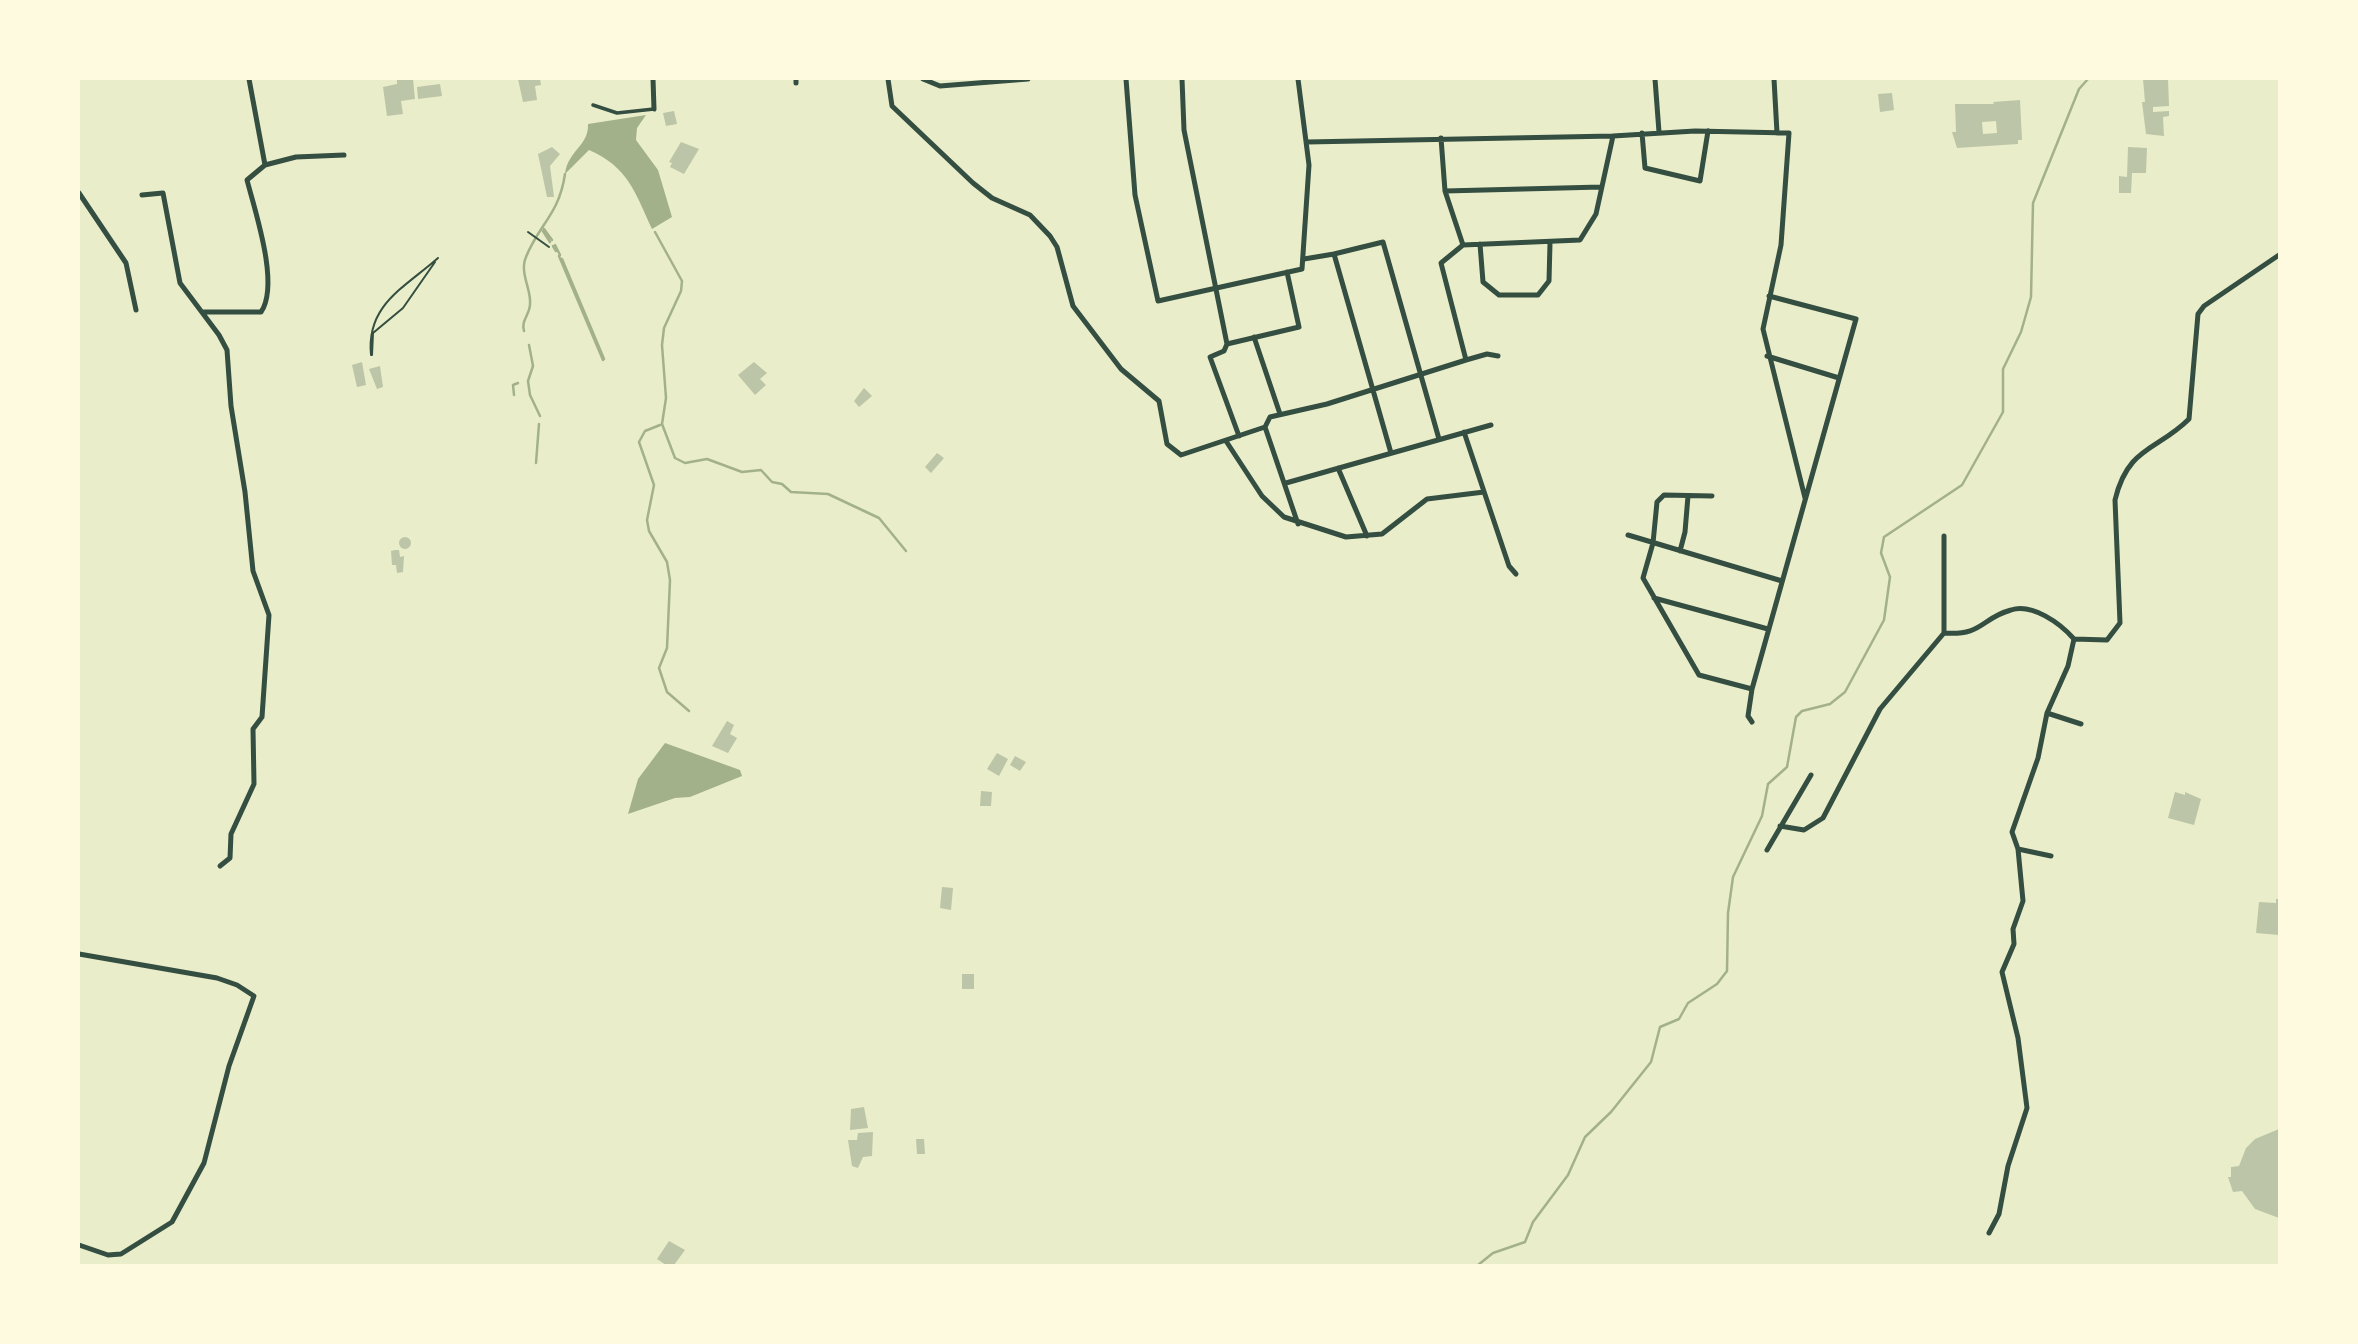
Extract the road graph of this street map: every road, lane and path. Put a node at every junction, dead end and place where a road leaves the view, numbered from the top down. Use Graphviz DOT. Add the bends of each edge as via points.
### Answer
graph roads {
  1 [pos="249,79"];
  2 [pos="653,79"];
  3 [pos="888,79"];
  4 [pos="923,79"];
  5 [pos="1028,79"];
  6 [pos="1126,79"];
  7 [pos="1182,79"];
  8 [pos="1298,79"];
  9 [pos="1655,79"];
  10 [pos="1774,79"];
  11 [pos="593,105"];
  12 [pos="654,109"];
  13 [pos="1708,131"];
  14 [pos="1659,132"];
  15 [pos="1642,133"];
  16 [pos="1777,133"];
  17 [pos="1612,136"];
  18 [pos="1441,138"];
  19 [pos="1307,142"];
  20 [pos="344,155"];
  21 [pos="265,165"];
  22 [pos="1601,187"];
  23 [pos="1445,191"];
  24 [pos="79,193"];
  25 [pos="142,195"];
  26 [pos="81,200"];
  27 [pos="528,232"];
  28 [pos="1550,243"];
  29 [pos="1480,244"];
  30 [pos="1463,245"];
  31 [pos="549,247"];
  32 [pos="1334,254"];
  33 [pos="2279,255"];
  34 [pos="438,258"];
  35 [pos="1304,259"];
  36 [pos="1287,272"];
  37 [pos="1216,288"];
  38 [pos="1769,296"];
  39 [pos="136,310"];
  40 [pos="204,312"];
  41 [pos="1254,337"];
  42 [pos="1227,344"];
  43 [pos="1498,356"];
  44 [pos="1767,356"];
  45 [pos="1466,360"];
  46 [pos="1421,374"];
  47 [pos="1839,378"];
  48 [pos="1373,388"];
  49 [pos="1280,414"];
  50 [pos="1491,425"];
  51 [pos="1265,427"];
  52 [pos="1464,432"];
  53 [pos="1238,436"];
  54 [pos="1439,439"];
  55 [pos="1226,441"];
  56 [pos="1391,453"];
  57 [pos="1338,468"];
  58 [pos="1286,483"];
  59 [pos="1484,492"];
  60 [pos="1688,496"];
  61 [pos="1712,496"];
  62 [pos="1805,498"];
  63 [pos="1298,524"];
  64 [pos="1628,535"];
  65 [pos="1367,536"];
  66 [pos="1944,536"];
  67 [pos="1653,543"];
  68 [pos="1680,551"];
  69 [pos="1516,574"];
  70 [pos="1782,581"];
  71 [pos="1654,598"];
  72 [pos="1768,629"];
  73 [pos="1944,633"];
  74 [pos="2074,639"];
  75 [pos="1752,689"];
  76 [pos="2048,713"];
  77 [pos="1752,722"];
  78 [pos="2081,724"];
  79 [pos="1811,775"];
  80 [pos="1780,826"];
  81 [pos="2018,849"];
  82 [pos="1767,850"];
  83 [pos="2051,856"];
  84 [pos="220,866"];
  85 [pos="79,954"];
  86 [pos="1989,1233"];
  87 [pos="79,1245"];
  1 -- 21 [label="street"];
  2 -- 12 [label="street"];
  3 -- 55 [label="street" via="892,106 973,183 992,198 1030,215 1050,236 1073,306 1121,369 1159,401 1172,450 1181,455"];
  4 -- 5 [label="street" via="940,86"];
  6 -- 37 [label="street" via="1135,195 1158,301"];
  7 -- 37 [label="street" via="1184,130"];
  8 -- 19 [label="street"];
  9 -- 14 [label="street"];
  10 -- 16 [label="street"];
  11 -- 12 [label="street" via="617,113"];
  13 -- 14 [label="street"];
  13 -- 15 [label="street" via="1700,181 1645,168"];
  13 -- 16 [label="street"];
  14 -- 15 [label="street"];
  15 -- 17 [label="street"];
  16 -- 38 [label="street" via="1789,133 1789,155 1781,245"];
  17 -- 18 [label="street"];
  17 -- 22 [label="street"];
  18 -- 19 [label="street"];
  18 -- 23 [label="street"];
  19 -- 35 [label="street"];
  20 -- 21 [label="street" via="296,157"];
  21 -- 40 [label="street" via="247,180 265,255 264,309"];
  22 -- 23 [label="street"];
  22 -- 28 [label="street" via="1596,214 1580,240"];
  23 -- 30 [label="street"];
  24 -- 26 [label="street"];
  25 -- 40 [label="street" via="163,193 180,283"];
  26 -- 39 [label="street" via="126,263"];
  27 -- 31 [label="path"];
  28 -- 29 [label="street"];
  28 -- 29 [label="street" via="1549,281 1538,295 1499,295 1483,282"];
  29 -- 30 [label="street"];
  30 -- 45 [label="street" via="1440,263"];
  32 -- 35 [label="street"];
  32 -- 46 [label="street" via="1382,242"];
  32 -- 48 [label="street"];
  33 -- 74 [label="street" via="2198,314 2189,419 2149,445 2129,466 2115,499 2120,623 2107,640"];
  34 -- 34 [label="path" via="375,317 369,336 371,355 373,333 403,308"];
  35 -- 36 [label="street" via="1302,269"];
  36 -- 37 [label="street"];
  36 -- 41 [label="street" via="1299,327"];
  37 -- 42 [label="street"];
  38 -- 44 [label="street" via="1763,329"];
  38 -- 47 [label="street" via="1856,318"];
  40 -- 84 [label="street" via="227,350 253,571 269,615 262,717 253,729 254,784 231,834 230,858"];
  41 -- 42 [label="street"];
  41 -- 49 [label="street"];
  42 -- 53 [label="street" via="1224,351 1210,357"];
  43 -- 45 [label="street"];
  44 -- 47 [label="street"];
  44 -- 62 [label="street"];
  45 -- 46 [label="street"];
  46 -- 48 [label="street"];
  46 -- 54 [label="street"];
  47 -- 62 [label="street"];
  48 -- 49 [label="street"];
  48 -- 56 [label="street"];
  49 -- 51 [label="street" via="1269,417"];
  50 -- 52 [label="street"];
  51 -- 53 [label="street"];
  51 -- 58 [label="street"];
  52 -- 54 [label="street"];
  52 -- 59 [label="street"];
  53 -- 55 [label="street"];
  54 -- 56 [label="street"];
  55 -- 63 [label="street" via="1262,496"];
  56 -- 57 [label="street"];
  57 -- 58 [label="street"];
  57 -- 65 [label="street"];
  58 -- 63 [label="street"];
  59 -- 65 [label="street" via="1427,499 1382,534"];
  59 -- 69 [label="street" via="1509,566"];
  60 -- 61 [label="street"];
  60 -- 67 [label="street" via="1664,495 1657,502"];
  60 -- 68 [label="street"];
  62 -- 70 [label="street"];
  63 -- 65 [label="street" via="1346,537"];
  64 -- 67 [label="street"];
  66 -- 73 [label="street"];
  67 -- 68 [label="street"];
  67 -- 71 [label="street" via="1643,578"];
  68 -- 70 [label="street"];
  70 -- 72 [label="street"];
  71 -- 72 [label="street"];
  71 -- 75 [label="street" via="1699,675"];
  72 -- 75 [label="street"];
  73 -- 74 [label="street" via="1977,631 2009,610 2024,608 2065,629"];
  73 -- 80 [label="street" via="1880,709 1823,818 1804,830"];
  74 -- 76 [label="street"];
  75 -- 77 [label="street" via="1748,716"];
  76 -- 78 [label="street"];
  76 -- 81 [label="street" via="2012,832"];
  79 -- 80 [label="street"];
  80 -- 82 [label="street"];
  81 -- 83 [label="street"];
  81 -- 86 [label="street" via="2023,901 2013,929 2014,944 2002,972 2018,1038 2027,1108 2008,1166 1999,1214"];
  85 -- 87 [label="street" via="217,978 254,996 229,1066 204,1163 172,1222 121,1254 108,1255"];
}
